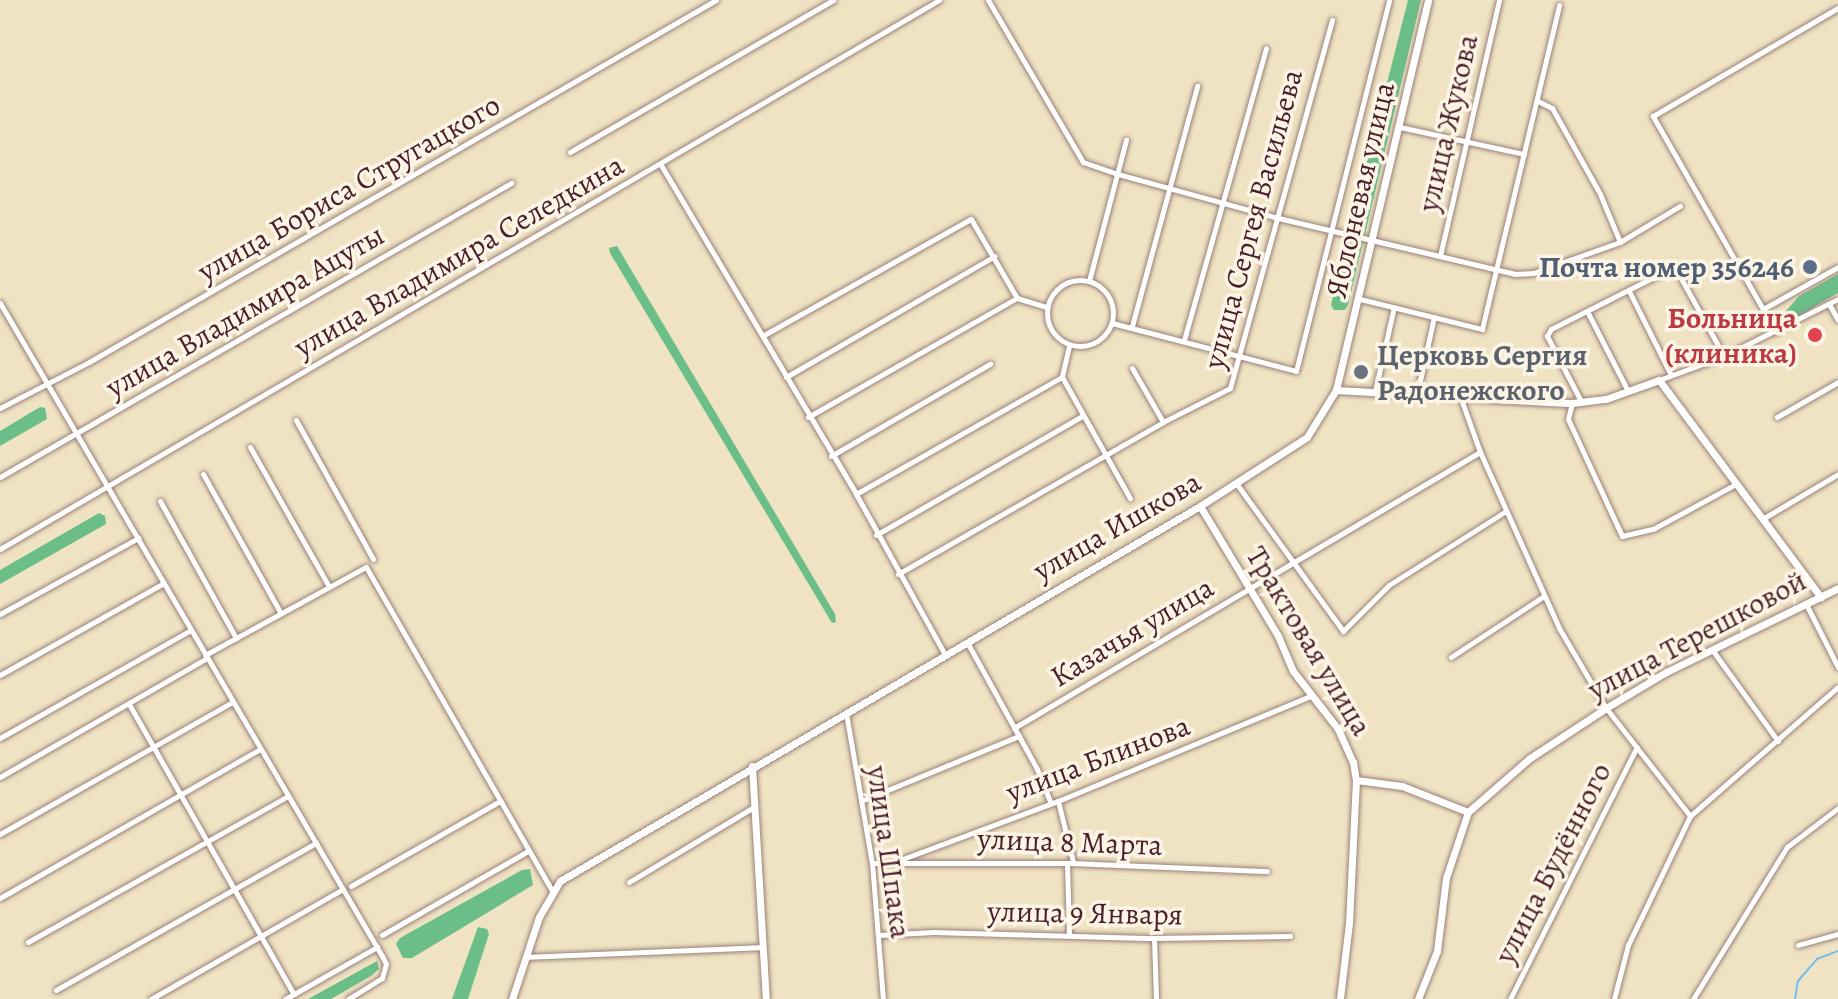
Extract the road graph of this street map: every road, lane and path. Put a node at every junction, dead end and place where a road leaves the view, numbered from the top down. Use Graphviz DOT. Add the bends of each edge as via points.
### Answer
graph roads {
  1 [pos="716,0"];
  2 [pos="833,0"];
  3 [pos="939,0"];
  4 [pos="988,0"];
  5 [pos="1389,0"];
  6 [pos="1428,0"];
  7 [pos="1499,0"];
  8 [pos="1559,5"];
  9 [pos="1838,8"];
  10 [pos="1332,20"];
  11 [pos="1266,48"];
  12 [pos="1197,86"];
  13 [pos="1538,101"];
  14 [pos="1400,127"];
  15 [pos="1126,140"];
  16 [pos="1467,142"];
  17 [pos="570,152"];
  18 [pos="1524,154"];
  19 [pos="661,165"];
  20 [pos="1118,174"];
  21 [pos="511,183"];
  22 [pos="1171,189"];
  23 [pos="1223,203"];
  24 [pos="1680,206"];
  25 [pos="1274,217"];
  26 [pos="1333,230"];
  27 [pos="1373,239"];
  28 [pos="1620,242"];
  29 [pos="995,256"];
  30 [pos="1440,256"];
  31 [pos="1838,267"];
  32 [pos="1497,271"];
  33 [pos="1089,281"];
  34 [pos="1629,291"];
  35 [pos="1017,298"];
  36 [pos="1360,299"];
  37 [pos="1838,299"];
  38 [pos="0,303"];
  39 [pos="1829,304"];
  40 [pos="1047,307"];
  41 [pos="1394,307"];
  42 [pos="1763,309"];
  43 [pos="1588,313"];
  44 [pos="1434,317"];
  45 [pos="1838,320"];
  46 [pos="1112,323"];
  47 [pos="1132,326"];
  48 [pos="1776,332"];
  49 [pos="764,335"];
  50 [pos="1184,340"];
  51 [pos="1069,346"];
  52 [pos="1239,356"];
  53 [pos="1724,356"];
  54 [pos="990,364"];
  55 [pos="1132,368"];
  56 [pos="1671,375"];
  57 [pos="786,377"];
  58 [pos="1062,377"];
  59 [pos="1659,380"];
  60 [pos="1838,382"];
  61 [pos="48,383"];
  62 [pos="1336,390"];
  63 [pos="1375,391"];
  64 [pos="1628,391"];
  65 [pos="1417,394"];
  66 [pos="1460,396"];
  67 [pos="1572,403"];
  68 [pos="1582,403"];
  69 [pos="0,408"];
  70 [pos="1082,416"];
  71 [pos="808,417"];
  72 [pos="1777,417"];
  73 [pos="296,420"];
  74 [pos="1163,422"];
  75 [pos="77,433"];
  76 [pos="250,447"];
  77 [pos="1480,452"];
  78 [pos="831,456"];
  79 [pos="1106,456"];
  80 [pos="203,474"];
  81 [pos="1838,474"];
  82 [pos="0,477"];
  83 [pos="1236,483"];
  84 [pos="1736,484"];
  85 [pos="106,485"];
  86 [pos="856,494"];
  87 [pos="1130,498"];
  88 [pos="160,501"];
  89 [pos="1200,506"];
  90 [pos="1506,511"];
  91 [pos="1764,518"];
  92 [pos="876,535"];
  93 [pos="138,538"];
  94 [pos="0,549"];
  95 [pos="1293,562"];
  96 [pos="361,567"];
  97 [pos="898,574"];
  98 [pos="164,583"];
  99 [pos="328,585"];
  100 [pos="1249,588"];
  101 [pos="1838,588"];
  102 [pos="1544,596"];
  103 [pos="1821,597"];
  104 [pos="1806,604"];
  105 [pos="280,612"];
  106 [pos="0,614"];
  107 [pos="191,630"];
  108 [pos="236,638"];
  109 [pos="967,641"];
  110 [pos="1713,651"];
  111 [pos="944,653"];
  112 [pos="206,656"];
  113 [pos="1451,657"];
  114 [pos="1838,667"];
  115 [pos="0,675"];
  116 [pos="1838,687"];
  117 [pos="1310,696"];
  118 [pos="232,702"];
  119 [pos="129,704"];
  120 [pos="1606,708"];
  121 [pos="846,712"];
  122 [pos="1014,728"];
  123 [pos="1019,736"];
  124 [pos="0,738"];
  125 [pos="1778,741"];
  126 [pos="1637,747"];
  127 [pos="152,748"];
  128 [pos="260,749"];
  129 [pos="752,766"];
  130 [pos="0,777"];
  131 [pos="1356,780"];
  132 [pos="180,795"];
  133 [pos="288,796"];
  134 [pos="500,801"];
  135 [pos="861,801"];
  136 [pos="1058,801"];
  137 [pos="1050,802"];
  138 [pos="755,807"];
  139 [pos="1838,808"];
  140 [pos="1468,812"];
  141 [pos="1690,816"];
  142 [pos="0,834"];
  143 [pos="207,842"];
  144 [pos="316,843"];
  145 [pos="528,851"];
  146 [pos="900,860"];
  147 [pos="872,863"];
  148 [pos="1070,863"];
  149 [pos="1267,871"];
  150 [pos="629,882"];
  151 [pos="351,886"];
  152 [pos="234,889"];
  153 [pos="343,889"];
  154 [pos="552,891"];
  155 [pos="0,898"];
  156 [pos="1838,934"];
  157 [pos="382,935"];
  158 [pos="879,935"];
  159 [pos="1069,935"];
  160 [pos="1290,936"];
  161 [pos="260,937"];
  162 [pos="1154,938"];
  163 [pos="28,942"];
  164 [pos="1798,945"];
  165 [pos="377,947"];
  166 [pos="763,947"];
  167 [pos="525,958"];
  168 [pos="56,990"];
  169 [pos="294,994"];
  170 [pos="151,999"];
  171 [pos="285,999"];
  172 [pos="348,999"];
  173 [pos="512,999"];
  174 [pos="766,999"];
  175 [pos="883,999"];
  176 [pos="1156,999"];
  177 [pos="1340,999"];
  178 [pos="1418,999"];
  179 [pos="1510,999"];
  180 [pos="1614,999"];
  181 [pos="1693,999"];
  1 -- 61 [label="street, улица Бориса Стругацкого"];
  2 -- 17 [label="street"];
  3 -- 19 [label="street, улица Владимира Селедкина"];
  4 -- 20 [label="street" via="1083,162"];
  5 -- 26 [label="street"];
  6 -- 14 [label="street, Яблоневая улица"];
  7 -- 16 [label="street, улица Жукова"];
  8 -- 13 [label="street"];
  9 -- 42 [label="street" via="1653,116"];
  10 -- 25 [label="street, улица Сергея Васильева"];
  11 -- 23 [label="street"];
  12 -- 22 [label="street"];
  13 -- 18 [label="street"];
  13 -- 28 [label="street" via="1552,108"];
  14 -- 16 [label="street"];
  14 -- 27 [label="street, Яблоневая улица"];
  15 -- 20 [label="street"];
  16 -- 18 [label="street"];
  16 -- 30 [label="street, улица Жукова"];
  18 -- 32 [label="street"];
  19 -- 49 [label="street"];
  19 -- 85 [label="street, улица Владимира Селедкина"];
  20 -- 22 [label="street"];
  20 -- 33 [label="street"];
  21 -- 75 [label="street, улица Владимира Ацуты"];
  22 -- 23 [label="street"];
  22 -- 47 [label="street"];
  23 -- 25 [label="street"];
  23 -- 50 [label="street"];
  24 -- 28 [label="street"];
  25 -- 26 [label="street"];
  25 -- 52 [label="street, улица Сергея Васильева"];
  26 -- 27 [label="street"];
  26 -- 52 [label="street" via="1296,371"];
  27 -- 30 [label="street"];
  27 -- 36 [label="street, Яблоневая улица"];
  28 -- 32 [label="street" via="1533,273"];
  29 -- 35 [label="street"];
  29 -- 49 [label="street" via="971,219"];
  29 -- 57 [label="street"];
  30 -- 32 [label="street"];
  31 -- 42 [label="street"];
  32 -- 44 [label="street" via="1482,329"];
  33 -- 40 [label="street" via="1061,287"];
  33 -- 46 [label="street" via="1111,299"];
  34 -- 43 [label="street"];
  34 -- 53 [label="street" via="1670,269 1677,271"];
  34 -- 56 [label="street"];
  35 -- 40 [label="street"];
  35 -- 71 [label="street"];
  36 -- 41 [label="street"];
  36 -- 62 [label="street, Яблоневая улица"];
  37 -- 39 [label="street"];
  38 -- 61 [label="street"];
  39 -- 45 [label="street"];
  39 -- 48 [label="street"];
  40 -- 51 [label="street" via="1048,322"];
  41 -- 44 [label="street"];
  41 -- 63 [label="street"];
  42 -- 48 [label="street"];
  43 -- 64 [label="street"];
  43 -- 68 [label="street" via="1551,329 1547,336"];
  44 -- 65 [label="street"];
  46 -- 47 [label="street"];
  46 -- 51 [label="street" via="1095,343"];
  47 -- 50 [label="street"];
  48 -- 53 [label="street"];
  49 -- 57 [label="street"];
  50 -- 52 [label="street"];
  51 -- 58 [label="street"];
  52 -- 74 [label="street, улица Сергея Васильева" via="1230,388"];
  53 -- 56 [label="street"];
  54 -- 78 [label="street"];
  55 -- 74 [label="street"];
  56 -- 59 [label="street"];
  57 -- 71 [label="street"];
  58 -- 70 [label="street"];
  58 -- 86 [label="street"];
  59 -- 64 [label="street"];
  59 -- 84 [label="street"];
  60 -- 72 [label="street"];
  61 -- 69 [label="street, улица Бориса Стругацкого"];
  61 -- 75 [label="street"];
  62 -- 63 [label="street"];
  62 -- 83 [label="street, улица Ишкова" via="1307,437"];
  63 -- 65 [label="street"];
  64 -- 68 [label="street"];
  65 -- 66 [label="street"];
  66 -- 67 [label="street"];
  66 -- 77 [label="street"];
  67 -- 68 [label="street"];
  67 -- 84 [label="street" via="1568,419 1622,536 1653,529"];
  70 -- 79 [label="street"];
  70 -- 92 [label="street"];
  71 -- 78 [label="street"];
  73 -- 96 [label="street" via="374,556"];
  74 -- 79 [label="street, улица Сергея Васильева"];
  75 -- 82 [label="street, улица Владимира Ацуты"];
  75 -- 85 [label="street"];
  76 -- 99 [label="street"];
  77 -- 90 [label="street"];
  77 -- 95 [label="street, Казачья улица"];
  78 -- 86 [label="street"];
  79 -- 87 [label="street"];
  79 -- 97 [label="street, улица Сергея Васильева"];
  80 -- 105 [label="street"];
  81 -- 91 [label="street"];
  83 -- 89 [label="street, улица Ишкова"];
  83 -- 95 [label="street, Трактовая улица"];
  84 -- 91 [label="street"];
  85 -- 93 [label="street"];
  85 -- 94 [label="street, улица Владимира Селедкина"];
  86 -- 92 [label="street"];
  88 -- 108 [label="street"];
  89 -- 100 [label="street, Трактовая улица"];
  89 -- 109 [label="street, улица Ишкова"];
  90 -- 95 [label="street, Трактовая улица" via="1389,585 1343,631"];
  90 -- 102 [label="street"];
  91 -- 103 [label="street"];
  92 -- 97 [label="street"];
  93 -- 98 [label="street"];
  93 -- 106 [label="street"];
  95 -- 100 [label="street, Казачья улица"];
  96 -- 99 [label="street"];
  96 -- 134 [label="street" via="369,569"];
  97 -- 111 [label="street"];
  98 -- 107 [label="street"];
  98 -- 115 [label="street"];
  99 -- 105 [label="street"];
  100 -- 117 [label="street, Трактовая улица"];
  100 -- 122 [label="street, Казачья улица"];
  101 -- 103 [label="street, улица Терешковой"];
  102 -- 113 [label="street"];
  102 -- 120 [label="street"];
  103 -- 104 [label="street, улица Терешковой"];
  104 -- 110 [label="street, улица Терешковой"];
  104 -- 114 [label="street"];
  105 -- 108 [label="street"];
  107 -- 112 [label="street"];
  107 -- 124 [label="street"];
  108 -- 112 [label="street"];
  109 -- 111 [label="street, улица Ишкова"];
  109 -- 122 [label="street"];
  110 -- 120 [label="street, улица Терешковой"];
  110 -- 125 [label="street"];
  111 -- 121 [label="street, улица Ишкова"];
  112 -- 118 [label="street"];
  112 -- 119 [label="street"];
  116 -- 125 [label="street"];
  117 -- 131 [label="street, Трактовая улица" via="1338,729"];
  117 -- 136 [label="street, улица Блинова"];
  118 -- 127 [label="street"];
  118 -- 128 [label="street"];
  119 -- 127 [label="street"];
  119 -- 130 [label="street"];
  120 -- 126 [label="street"];
  120 -- 140 [label="street, улица Терешковой" via="1530,758"];
  121 -- 129 [label="street, улица Ишкова"];
  121 -- 135 [label="street, улица Шпака"];
  122 -- 123 [label="street"];
  123 -- 135 [label="street"];
  123 -- 137 [label="street"];
  125 -- 141 [label="street"];
  126 -- 141 [label="street"];
  126 -- 179 [label="street, улица Будённого"];
  127 -- 132 [label="street"];
  127 -- 142 [label="street"];
  128 -- 132 [label="street"];
  128 -- 133 [label="street"];
  129 -- 138 [label="street"];
  129 -- 154 [label="street, улица Ишкова" via="580,868"];
  131 -- 140 [label="street" via="1402,786"];
  131 -- 177 [label="street, Трактовая улица"];
  132 -- 143 [label="street"];
  132 -- 155 [label="street"];
  133 -- 143 [label="street"];
  133 -- 144 [label="street"];
  134 -- 145 [label="street"];
  134 -- 151 [label="street"];
  135 -- 147 [label="street, улица Шпака"];
  136 -- 137 [label="street, улица Блинова"];
  136 -- 148 [label="street"];
  137 -- 146 [label="street, улица Блинова"];
  138 -- 150 [label="street"];
  138 -- 166 [label="street"];
  139 -- 181 [label="street" via="1787,847"];
  140 -- 178 [label="street" via="1446,878 1437,951"];
  141 -- 180 [label="street" via="1628,945"];
  143 -- 152 [label="street"];
  143 -- 163 [label="street"];
  144 -- 152 [label="street"];
  144 -- 153 [label="street"];
  145 -- 154 [label="street"];
  145 -- 157 [label="street"];
  146 -- 147 [label="street, улица 8 Марта"];
  146 -- 148 [label="street, улица 8 Марта"];
  147 -- 158 [label="street, улица Шпака"];
  148 -- 149 [label="street, улица 8 Марта"];
  148 -- 159 [label="street"];
  152 -- 161 [label="street"];
  152 -- 168 [label="street"];
  153 -- 161 [label="street"];
  153 -- 165 [label="street"];
  154 -- 167 [label="street, улица Ишкова"];
  156 -- 164 [label="street"];
  158 -- 159 [label="street, улица 9 Января"];
  158 -- 175 [label="street, улица Шпака"];
  159 -- 162 [label="street, улица 9 Января"];
  160 -- 162 [label="street, улица 9 Января"];
  161 -- 169 [label="street"];
  161 -- 170 [label="street"];
  162 -- 176 [label="street"];
  165 -- 169 [label="street"];
  165 -- 172 [label="street" via="386,964 382,978"];
  166 -- 167 [label="street"];
  166 -- 174 [label="street"];
  167 -- 173 [label="street, улица Ишкова"];
  169 -- 171 [label="street"];
}
